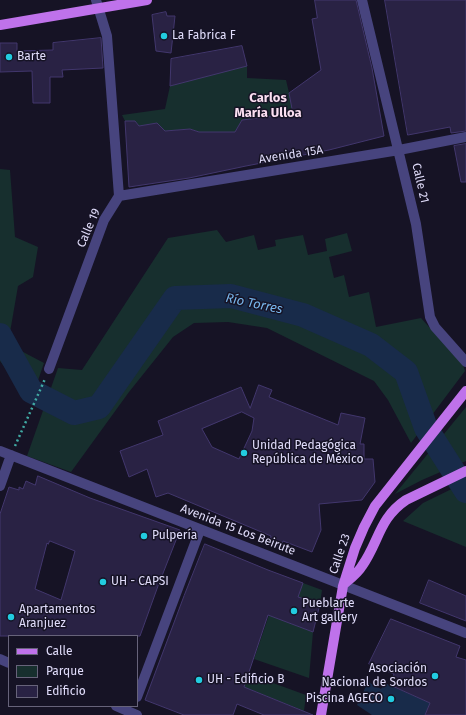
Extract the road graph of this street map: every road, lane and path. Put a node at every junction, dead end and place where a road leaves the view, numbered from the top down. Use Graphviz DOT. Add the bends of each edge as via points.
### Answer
graph roads {
  1 [pos="147,0"];
  2 [pos="362,0"];
  3 [pos="97,4"];
  4 [pos="0,25"];
  5 [pos="466,137"];
  6 [pos="399,150"];
  7 [pos="119,196"];
  8 [pos="466,362"];
  9 [pos="49,368"];
  10 [pos="466,390"];
  11 [pos="0,451"];
  12 [pos="11,455"];
  13 [pos="466,471"];
  14 [pos="0,486"];
  15 [pos="200,530"];
  16 [pos="343,586"];
  17 [pos="466,633"];
  18 [pos="138,694"];
  19 [pos="119,707"];
  20 [pos="133,712"];
  21 [pos="320,715"];
  1 -- 3 [label="main road"];
  2 -- 6 [label="street, Calle 21"];
  3 -- 4 [label="main road"];
  3 -- 7 [label="street" via="107,36"];
  5 -- 6 [label="street, Avenida 15A"];
  6 -- 7 [label="street, Avenida 15A"];
  6 -- 8 [label="street, Calle 21" via="416,224 430,317 435,328"];
  7 -- 9 [label="street, Calle 19" via="104,220"];
  9 -- 12 [label="path"];
  10 -- 16 [label="main road, Calle 23" via="375,506 355,548"];
  11 -- 12 [label="street, Avenida 15 Los Beirute"];
  12 -- 14 [label="street"];
  12 -- 15 [label="street, Avenida 15 Los Beirute"];
  13 -- 16 [label="main road, Calle 23" via="397,506 390,513 362,567"];
  15 -- 16 [label="street, Avenida 15 Los Beirute"];
  15 -- 18 [label="street"];
  16 -- 17 [label="street, Avenida 15 Los Beirute"];
  16 -- 21 [label="main road"];
  19 -- 20 [label="street"];
}
